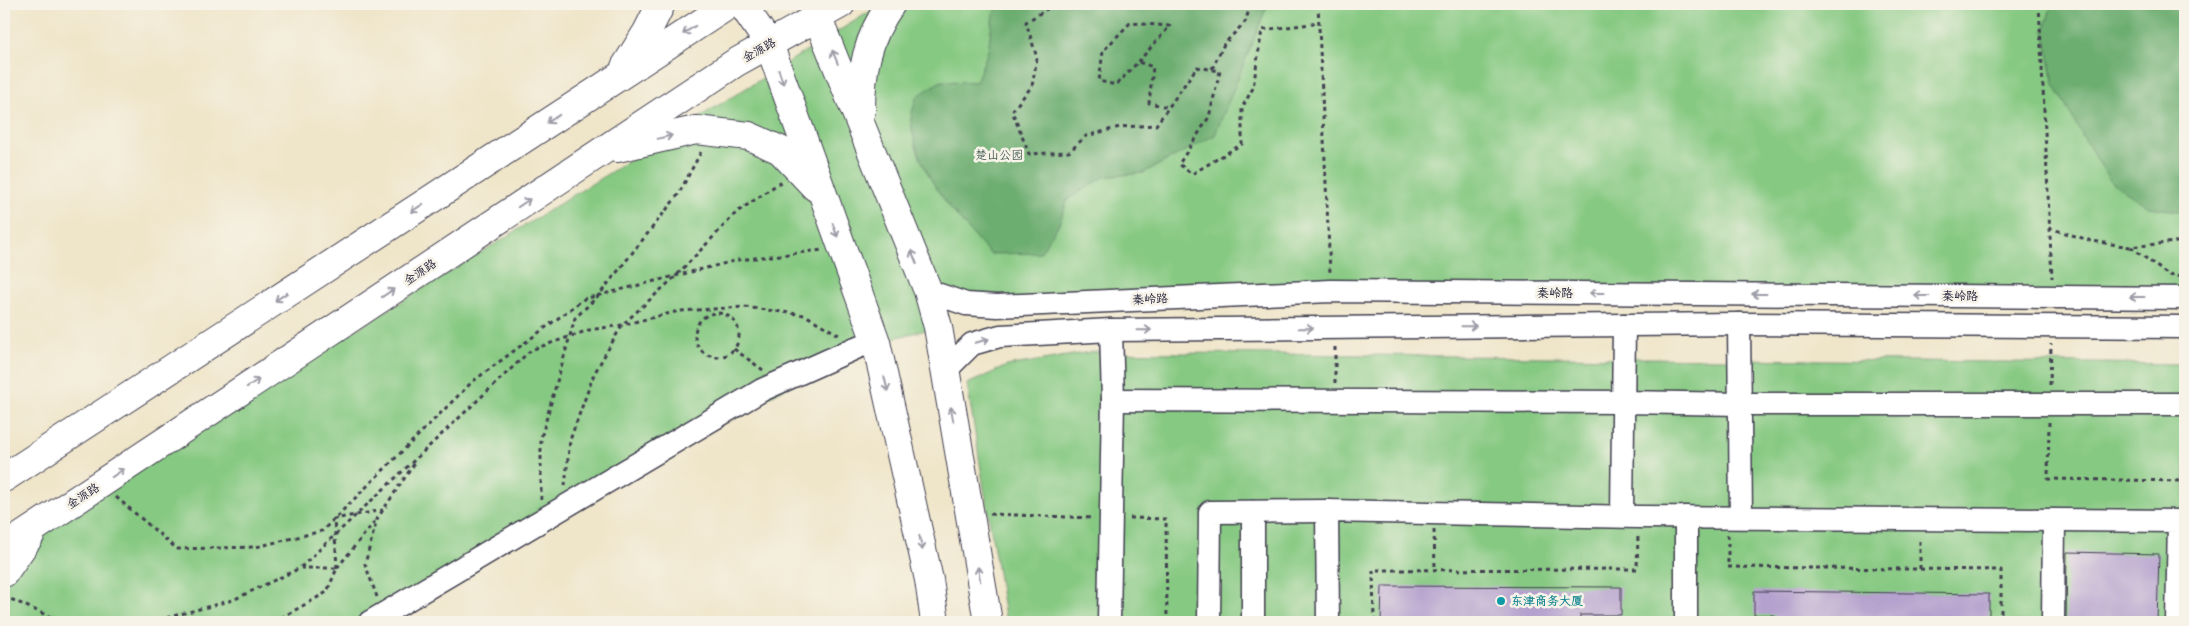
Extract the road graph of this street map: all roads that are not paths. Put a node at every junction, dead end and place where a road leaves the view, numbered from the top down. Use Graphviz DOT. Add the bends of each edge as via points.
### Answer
graph roads {
  1 [pos="661,4"];
  2 [pos="730,4"];
  3 [pos="742,4"];
  4 [pos="891,4"];
  5 [pos="824,8"];
  6 [pos="769,44"];
  7 [pos="620,76"];
  8 [pos="861,123"];
  9 [pos="601,152"];
  10 [pos="822,195"];
  11 [pos="928,291"];
  12 [pos="2185,298"];
  13 [pos="1624,324"];
  14 [pos="1740,324"];
  15 [pos="2185,327"];
  16 [pos="1111,330"];
  17 [pos="867,344"];
  18 [pos="945,370"];
  19 [pos="1113,400"];
  20 [pos="1622,402"];
  21 [pos="1741,404"];
  22 [pos="2185,404"];
  23 [pos="6,475"];
  24 [pos="1327,511"];
  25 [pos="1253,512"];
  26 [pos="1630,516"];
  27 [pos="1686,517"];
  28 [pos="1735,517"];
  29 [pos="2054,521"];
  30 [pos="40,524"];
  31 [pos="4,548"];
  32 [pos="4,573"];
  33 [pos="376,618"];
  34 [pos="935,622"];
  35 [pos="988,622"];
  36 [pos="1109,622"];
  37 [pos="1209,622"];
  38 [pos="1253,622"];
  39 [pos="1328,622"];
  40 [pos="1686,622"];
  41 [pos="2054,622"];
  42 [pos="2177,622"];
  1 -- 7 [label="main road"];
  2 -- 7 [label="main road, one-way"];
  3 -- 6 [label="main road"];
  4 -- 8 [label="main road" via="880,20 868,49 861,77"];
  5 -- 6 [label="main road, 金源路"];
  8 -- 5 [label="main road, one-way"];
  6 -- 9 [label="main road, 金源路"];
  6 -- 10 [label="main road, one-way"];
  7 -- 23 [label="main road, one-way"];
  11 -- 8 [label="main road, one-way"];
  9 -- 10 [label="main road, one-way" via="696,130 749,136 780,150"];
  30 -- 9 [label="main road, 金源路, one-way"];
  10 -- 17 [label="main road, one-way" via="841,248"];
  12 -- 11 [label="street, 秦岭路, one-way" via="1331,291 997,306 966,304"];
  11 -- 18 [label="main road"];
  13 -- 14 [label="street"];
  16 -- 13 [label="street, one-way"];
  13 -- 20 [label="street"];
  14 -- 15 [label="street"];
  14 -- 21 [label="street"];
  18 -- 16 [label="street, one-way" via="972,344 1000,336"];
  16 -- 19 [label="street"];
  17 -- 33 [label="street" via="762,390"];
  17 -- 34 [label="main road, one-way" via="927,571"];
  35 -- 18 [label="main road, one-way"];
  19 -- 20 [label="street"];
  19 -- 36 [label="street"];
  20 -- 21 [label="street"];
  20 -- 26 [label="street"];
  21 -- 22 [label="street"];
  21 -- 28 [label="street"];
  24 -- 25 [label="street"];
  24 -- 26 [label="street"];
  24 -- 39 [label="street"];
  25 -- 37 [label="street" via="1210,512"];
  25 -- 38 [label="street"];
  26 -- 27 [label="street"];
  27 -- 28 [label="street"];
  27 -- 40 [label="street"];
  28 -- 29 [label="street"];
  29 -- 41 [label="street"];
  29 -- 42 [label="street" via="2179,521"];
  30 -- 31 [label="main road, 金源路"];
  30 -- 32 [label="main road"];
}
